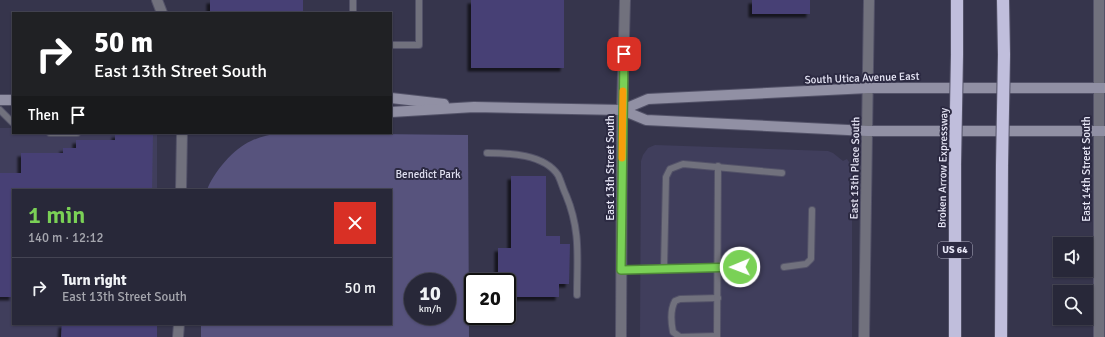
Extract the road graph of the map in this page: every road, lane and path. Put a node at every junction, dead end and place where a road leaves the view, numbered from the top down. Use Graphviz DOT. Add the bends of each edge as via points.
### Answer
graph roads {
  1 [pos="157,0"];
  2 [pos="353,0"];
  3 [pos="419,0"];
  4 [pos="625,0"];
  5 [pos="869,0"];
  6 [pos="957,0"];
  7 [pos="1003,0"];
  8 [pos="1099,0"];
  9 [pos="162,12"];
  10 [pos="353,12"];
  11 [pos="1102,44"];
  12 [pos="392,45"];
  13 [pos="868,88"];
  14 [pos="1102,88"];
  15 [pos="392,98"];
  16 [pos="0,100"];
  17 [pos="12,100"];
  18 [pos="474,107"];
  19 [pos="0,110"];
  20 [pos="622,110"];
  21 [pos="392,112"];
  22 [pos="12,122"];
  23 [pos="868,131"];
  24 [pos="1101,132"];
  25 [pos="182,134"];
  26 [pos="486,153"];
  27 [pos="718,166"];
  28 [pos="782,173"];
  29 [pos="181,189"];
  30 [pos="812,210"];
  31 [pos="1102,224"];
  32 [pos="740,267"];
  33 [pos="784,267"];
  34 [pos="664,268"];
  35 [pos="718,268"];
  36 [pos="621,270"];
  37 [pos="577,295"];
  38 [pos="718,298"];
  39 [pos="178,325"];
  40 [pos="178,337"];
  41 [pos="621,337"];
  42 [pos="717,337"];
  43 [pos="864,337"];
  44 [pos="955,337"];
  45 [pos="1002,337"];
  46 [pos="1099,337"];
  1 -- 9 [label="street"];
  2 -- 10 [label="lane"];
  3 -- 12 [label="lane" via="419,45"];
  4 -- 20 [label="street, East 13th Street South"];
  5 -- 13 [label="street, East 13th Place South"];
  6 -- 44 [label="highway, Broken Arrow Expressway / US 64, bridge"];
  7 -- 45 [label="highway, bridge"];
  8 -- 11 [label="street, East 14th Street South"];
  11 -- 14 [label="street, East 14th Street South"];
  13 -- 14 [label="main road, South Utica Avenue East"];
  13 -- 20 [label="main road, South Utica Avenue East" via="648,99"];
  13 -- 23 [label="street, East 13th Place South"];
  14 -- 24 [label="street, East 14th Street South"];
  15 -- 18 [label="main road, South Utica Avenue East"];
  16 -- 17 [label="main road"];
  18 -- 20 [label="main road, South Utica Avenue East"];
  18 -- 21 [label="main road, South Utica Avenue East"];
  19 -- 22 [label="lane"];
  20 -- 23 [label="main road, South Utica Avenue East" via="646,120"];
  20 -- 36 [label="street, East 13th Street South"];
  23 -- 24 [label="main road, South Utica Avenue East"];
  23 -- 43 [label="street, East 13th Place South"];
  24 -- 31 [label="street, East 14th Street South"];
  25 -- 29 [label="street"];
  26 -- 37 [label="lane" via="528,157 544,164 557,175 574,216 578,237"];
  27 -- 28 [label="lane"];
  27 -- 34 [label="lane" via="683,164 670,169 666,177"];
  27 -- 35 [label="lane"];
  30 -- 33 [label="lane" via="811,259 806,264"];
  31 -- 46 [label="street, East 14th Street South"];
  32 -- 35 [label="lane"];
  34 -- 35 [label="lane"];
  34 -- 36 [label="lane"];
  35 -- 38 [label="lane"];
  36 -- 41 [label="street, East 13th Street South"];
  38 -- 42 [label="lane"];
  38 -- 42 [label="lane" via="675,301 671,318 673,332 680,337"];
  39 -- 40 [label="street"];
}
